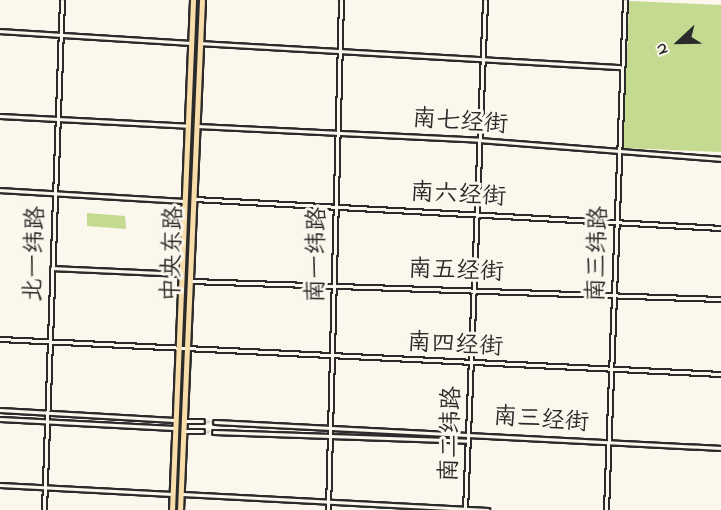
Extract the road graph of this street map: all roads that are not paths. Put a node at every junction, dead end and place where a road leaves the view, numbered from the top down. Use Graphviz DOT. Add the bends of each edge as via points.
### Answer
graph roads {
  1 [pos="62,0"];
  2 [pos="193,0"];
  3 [pos="202,0"];
  4 [pos="341,0"];
  5 [pos="485,0"];
  6 [pos="625,0"];
  7 [pos="0,32"];
  8 [pos="60,36"];
  9 [pos="192,43"];
  10 [pos="200,43"];
  11 [pos="339,52"];
  12 [pos="483,60"];
  13 [pos="620,67"];
  14 [pos="0,116"];
  15 [pos="58,118"];
  16 [pos="188,126"];
  17 [pos="197,126"];
  18 [pos="338,133"];
  19 [pos="480,140"];
  20 [pos="619,153"];
  21 [pos="721,159"];
  22 [pos="0,190"];
  23 [pos="55,193"];
  24 [pos="194,199"];
  25 [pos="185,201"];
  26 [pos="336,207"];
  27 [pos="477,214"];
  28 [pos="617,221"];
  29 [pos="721,228"];
  30 [pos="52,268"];
  31 [pos="182,274"];
  32 [pos="191,281"];
  33 [pos="334,285"];
  34 [pos="474,288"];
  35 [pos="613,295"];
  36 [pos="721,299"];
  37 [pos="0,339"];
  38 [pos="50,342"];
  39 [pos="179,349"];
  40 [pos="188,350"];
  41 [pos="332,356"];
  42 [pos="471,363"];
  43 [pos="611,369"];
  44 [pos="721,374"];
  45 [pos="0,410"];
  46 [pos="47,412"];
  47 [pos="0,419"];
  48 [pos="176,420"];
  49 [pos="186,421"];
  50 [pos="202,421"];
  51 [pos="47,422"];
  52 [pos="214,422"];
  53 [pos="331,426"];
  54 [pos="176,428"];
  55 [pos="184,431"];
  56 [pos="202,431"];
  57 [pos="214,432"];
  58 [pos="468,433"];
  59 [pos="331,435"];
  60 [pos="468,441"];
  61 [pos="608,442"];
  62 [pos="721,448"];
  63 [pos="0,485"];
  64 [pos="45,488"];
  65 [pos="182,494"];
  66 [pos="173,495"];
  67 [pos="329,502"];
  68 [pos="465,509"];
  69 [pos="44,510"];
  70 [pos="172,510"];
  71 [pos="180,510"];
  72 [pos="328,510"];
  73 [pos="488,510"];
  74 [pos="606,510"];
  1 -- 8 [label="street, 北一纬路"];
  2 -- 9 [label="main road, 中央东路"];
  3 -- 10 [label="main road, 中央东路"];
  4 -- 11 [label="street, 南一纬路"];
  5 -- 12 [label="street, 南二纬路"];
  6 -- 13 [label="street, 南三纬路"];
  7 -- 8 [label="street"];
  8 -- 9 [label="street"];
  8 -- 15 [label="street, 北一纬路"];
  9 -- 16 [label="main road, 中央东路"];
  10 -- 11 [label="street"];
  10 -- 17 [label="main road, 中央东路"];
  11 -- 12 [label="street"];
  11 -- 18 [label="street, 南一纬路"];
  12 -- 13 [label="street"];
  12 -- 19 [label="street, 南二纬路"];
  13 -- 20 [label="street, 南三纬路"];
  14 -- 15 [label="street"];
  15 -- 16 [label="street"];
  15 -- 23 [label="street, 北一纬路"];
  16 -- 25 [label="main road, 中央东路"];
  17 -- 18 [label="street, 南七经街"];
  17 -- 24 [label="main road, 中央东路"];
  18 -- 19 [label="street, 南七经街"];
  18 -- 26 [label="street, 南一纬路"];
  19 -- 20 [label="street, 南七经街"];
  19 -- 27 [label="street, 南二纬路"];
  20 -- 21 [label="street, 南七经街"];
  20 -- 28 [label="street, 南三纬路"];
  22 -- 23 [label="street"];
  23 -- 25 [label="street"];
  23 -- 30 [label="street, 北一纬路"];
  24 -- 26 [label="street, 南六经街"];
  24 -- 32 [label="main road, 中央东路"];
  25 -- 31 [label="main road, 中央东路"];
  26 -- 27 [label="street, 南六经街"];
  26 -- 33 [label="street, 南一纬路"];
  27 -- 28 [label="street, 南六经街"];
  27 -- 34 [label="street, 南二纬路"];
  28 -- 29 [label="street, 南六经街"];
  28 -- 35 [label="street, 南三纬路"];
  30 -- 31 [label="street"];
  30 -- 38 [label="street, 北一纬路"];
  31 -- 39 [label="main road, 中央东路"];
  32 -- 33 [label="street, 南五经街"];
  32 -- 40 [label="main road, 中央东路"];
  33 -- 34 [label="street, 南五经街"];
  33 -- 41 [label="street, 南一纬路"];
  34 -- 35 [label="street, 南五经街"];
  34 -- 42 [label="street, 南二纬路"];
  35 -- 36 [label="street, 南五经街"];
  35 -- 43 [label="street, 南三纬路"];
  37 -- 38 [label="street, 南四经街"];
  38 -- 39 [label="street, 南四经街"];
  38 -- 46 [label="street, 北一纬路"];
  39 -- 40 [label="street, 南四经街"];
  39 -- 48 [label="main road, 中央东路"];
  40 -- 41 [label="street, 南四经街"];
  40 -- 49 [label="main road, 中央东路"];
  41 -- 42 [label="street, 南四经街"];
  41 -- 53 [label="street, 南一纬路"];
  42 -- 43 [label="street, 南四经街"];
  42 -- 58 [label="street, 南二纬路"];
  43 -- 44 [label="street, 南四经街"];
  43 -- 61 [label="street, 南三纬路"];
  45 -- 46 [label="street"];
  46 -- 48 [label="street"];
  46 -- 51 [label="street, 北一纬路"];
  47 -- 51 [label="street"];
  48 -- 54 [label="main road, 中央东路"];
  49 -- 50 [label="street"];
  49 -- 55 [label="main road, 中央东路"];
  51 -- 54 [label="street"];
  51 -- 64 [label="street, 北一纬路"];
  52 -- 53 [label="street, 南三经街"];
  53 -- 58 [label="street, 南三经街"];
  53 -- 59 [label="street, 南一纬路"];
  54 -- 66 [label="main road, 中央东路"];
  55 -- 56 [label="street"];
  55 -- 65 [label="main road, 中央东路"];
  57 -- 59 [label="street"];
  58 -- 60 [label="street, 南二纬路"];
  58 -- 61 [label="street, 南三经街"];
  59 -- 60 [label="street"];
  59 -- 67 [label="street, 南一纬路"];
  60 -- 68 [label="street, 南二纬路"];
  61 -- 62 [label="street, 南三经街"];
  61 -- 74 [label="street, 南三纬路"];
  63 -- 64 [label="street"];
  64 -- 66 [label="street"];
  64 -- 69 [label="street, 北一纬路"];
  65 -- 67 [label="street"];
  65 -- 71 [label="main road, 中央东路"];
  66 -- 70 [label="main road, 中央东路"];
  67 -- 68 [label="street"];
  67 -- 72 [label="street, 南一纬路"];
  68 -- 73 [label="street"];
}
